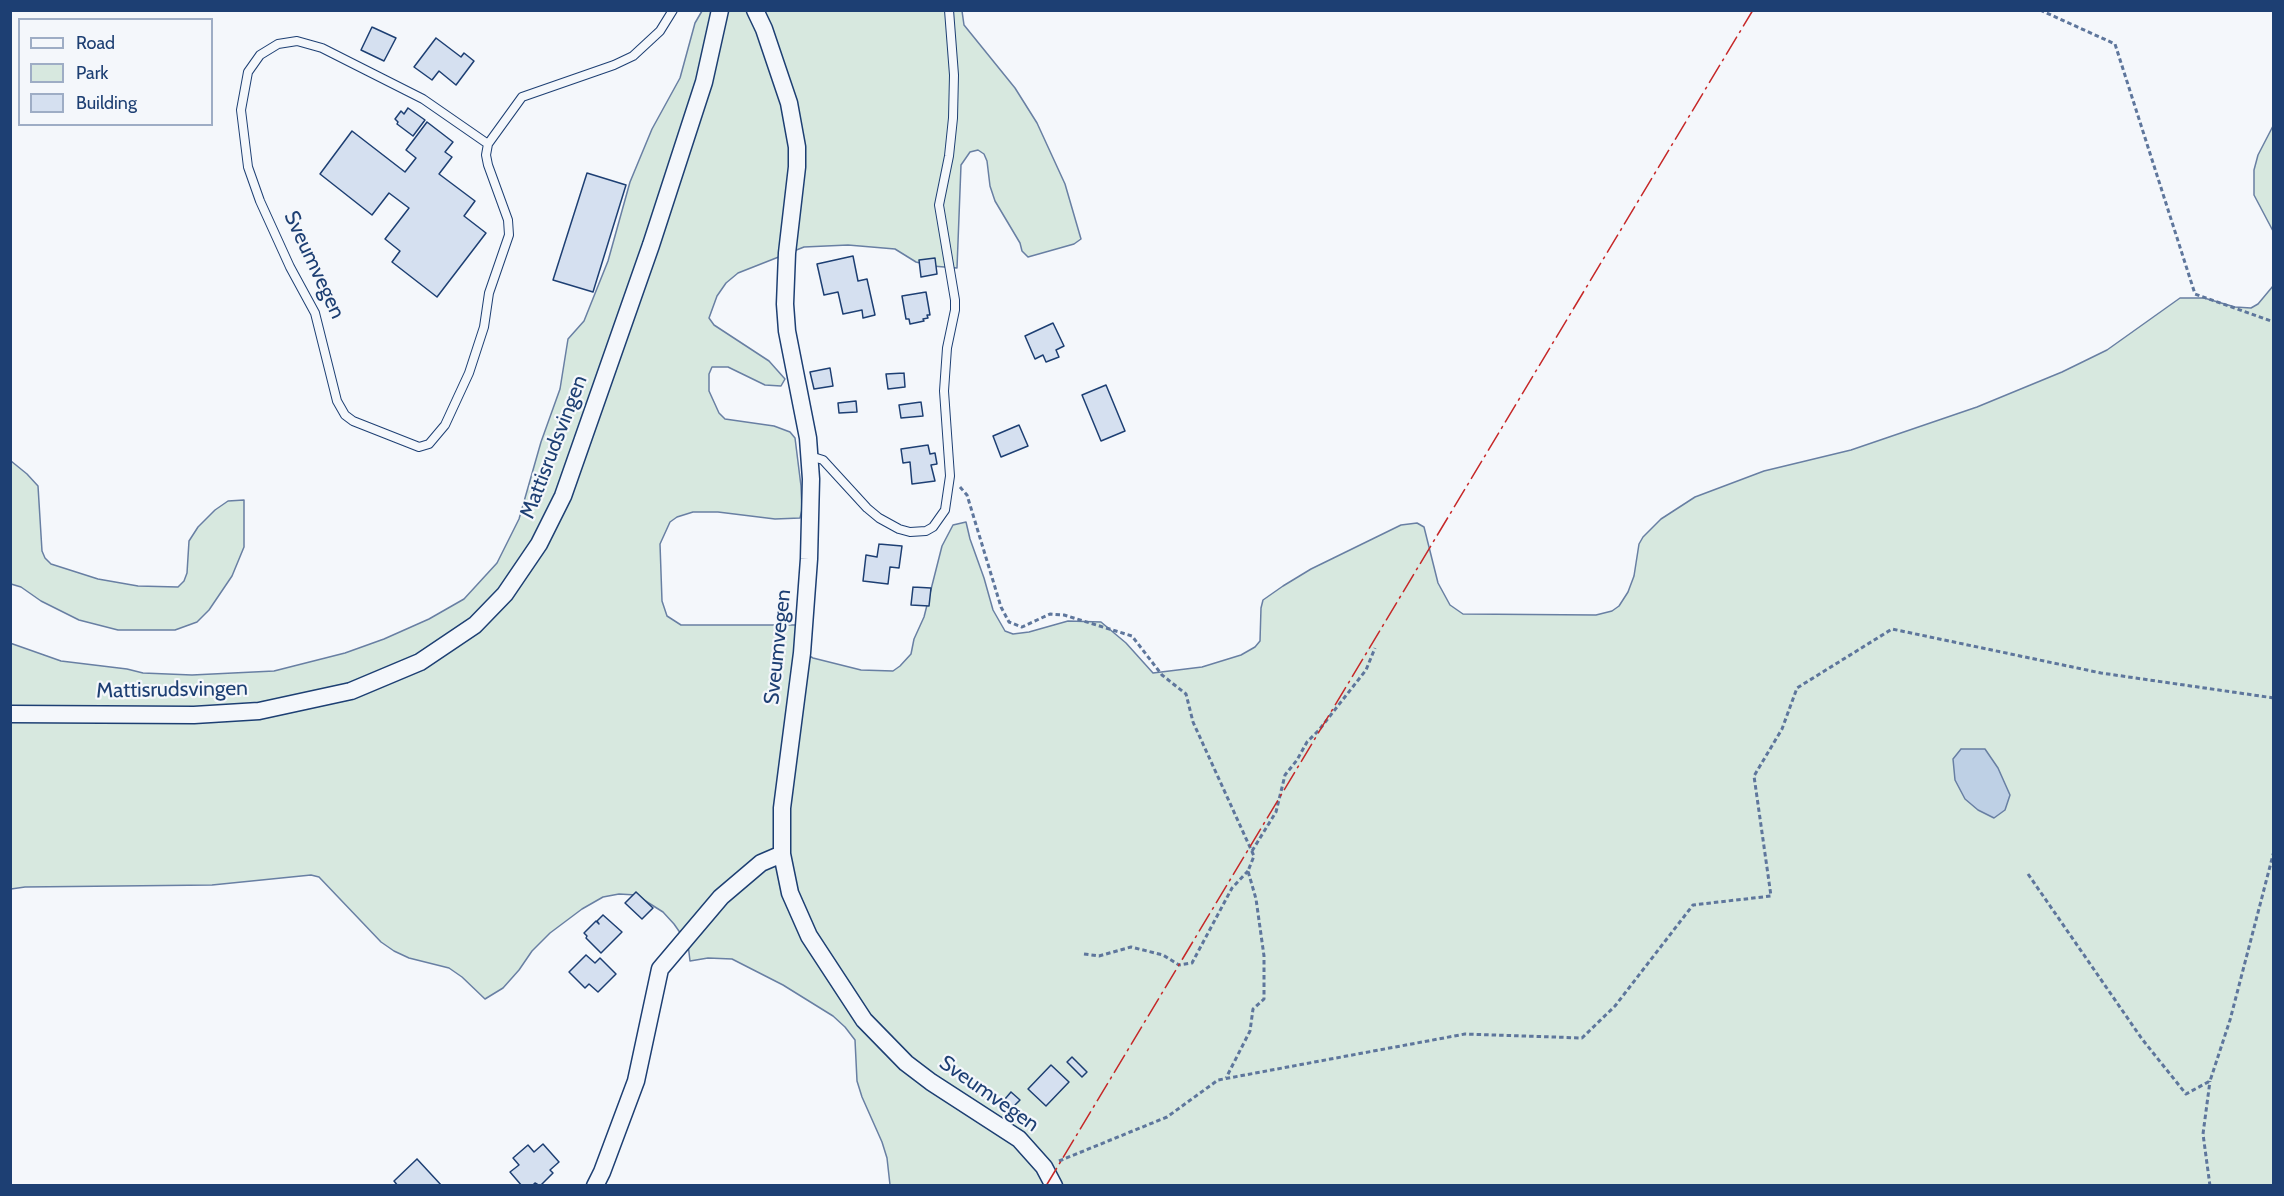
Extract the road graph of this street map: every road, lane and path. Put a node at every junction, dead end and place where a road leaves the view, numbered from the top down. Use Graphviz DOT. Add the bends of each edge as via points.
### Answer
graph roads {
  1 [pos="673,10"];
  2 [pos="720,10"];
  3 [pos="755,10"];
  4 [pos="949,10"];
  5 [pos="2040,10"];
  6 [pos="488,144"];
  7 [pos="2274,322"];
  8 [pos="810,456"];
  9 [pos="950,476"];
  10 [pos="1375,648"];
  11 [pos="2274,698"];
  12 [pos="10,714"];
  13 [pos="1252,851"];
  14 [pos="2274,851"];
  15 [pos="782,854"];
  16 [pos="1248,871"];
  17 [pos="2028,874"];
  18 [pos="1084,954"];
  19 [pos="1226,1078"];
  20 [pos="2210,1081"];
  21 [pos="1044,1167"];
  22 [pos="595,1185"];
  23 [pos="1054,1185"];
  24 [pos="2210,1185"];
  1 -- 6 [label="lane" via="660,31 633,56 522,98"];
  2 -- 12 [label="street, Mattisrudsvingen" via="700,93 651,245 563,496 539,544 510,586 475,625 420,662 351,691 259,711 194,715"];
  3 -- 8 [label="street, Sveumvegen" via="789,103 797,147 785,304"];
  4 -- 9 [label="lane" via="953,118 939,205 955,300 944,391"];
  5 -- 7 [label="path" via="2115,44 2195,294"];
  6 -- 6 [label="lane, Sveumvegen" via="488,165 508,220 509,235 489,293 484,327 469,373 445,425 429,444 419,447 353,421 337,401 315,313 290,267 248,167 241,110 248,72 260,55 278,44 297,42 322,48 423,99"];
  8 -- 9 [label="lane" via="831,466 879,518 910,532 926,531 939,520"];
  8 -- 15 [label="street, Sveumvegen" via="807,594 782,808"];
  9 -- 13 [label="path" via="967,495 1009,622 1022,627 1050,614 1064,615 1132,636 1162,675 1186,694 1193,722"];
  10 -- 13 [label="path" via="1366,670 1307,741 1285,775 1276,812"];
  11 -- 19 [label="path" via="2101,673 1892,629 1797,688 1782,729 1754,776 1771,896 1693,905 1615,1006 1582,1038 1466,1034"];
  13 -- 16 [label="path"];
  14 -- 20 [label="path"];
  15 -- 21 [label="street, Sveumvegen" via="797,913 864,1020 906,1063 1019,1139"];
  15 -- 22 [label="street" via="761,863 721,897 660,969 636,1081"];
  16 -- 18 [label="path" via="1232,888 1192,963 1179,965 1163,955 1131,947 1099,956"];
  16 -- 19 [label="path" via="1264,956 1264,999 1253,1010 1250,1031"];
  17 -- 20 [label="path" via="2142,1039 2186,1094"];
  19 -- 21 [label="path" via="1167,1117"];
  20 -- 24 [label="path" via="2203,1134"];
  21 -- 23 [label="street, Sveumvegen"];
}
